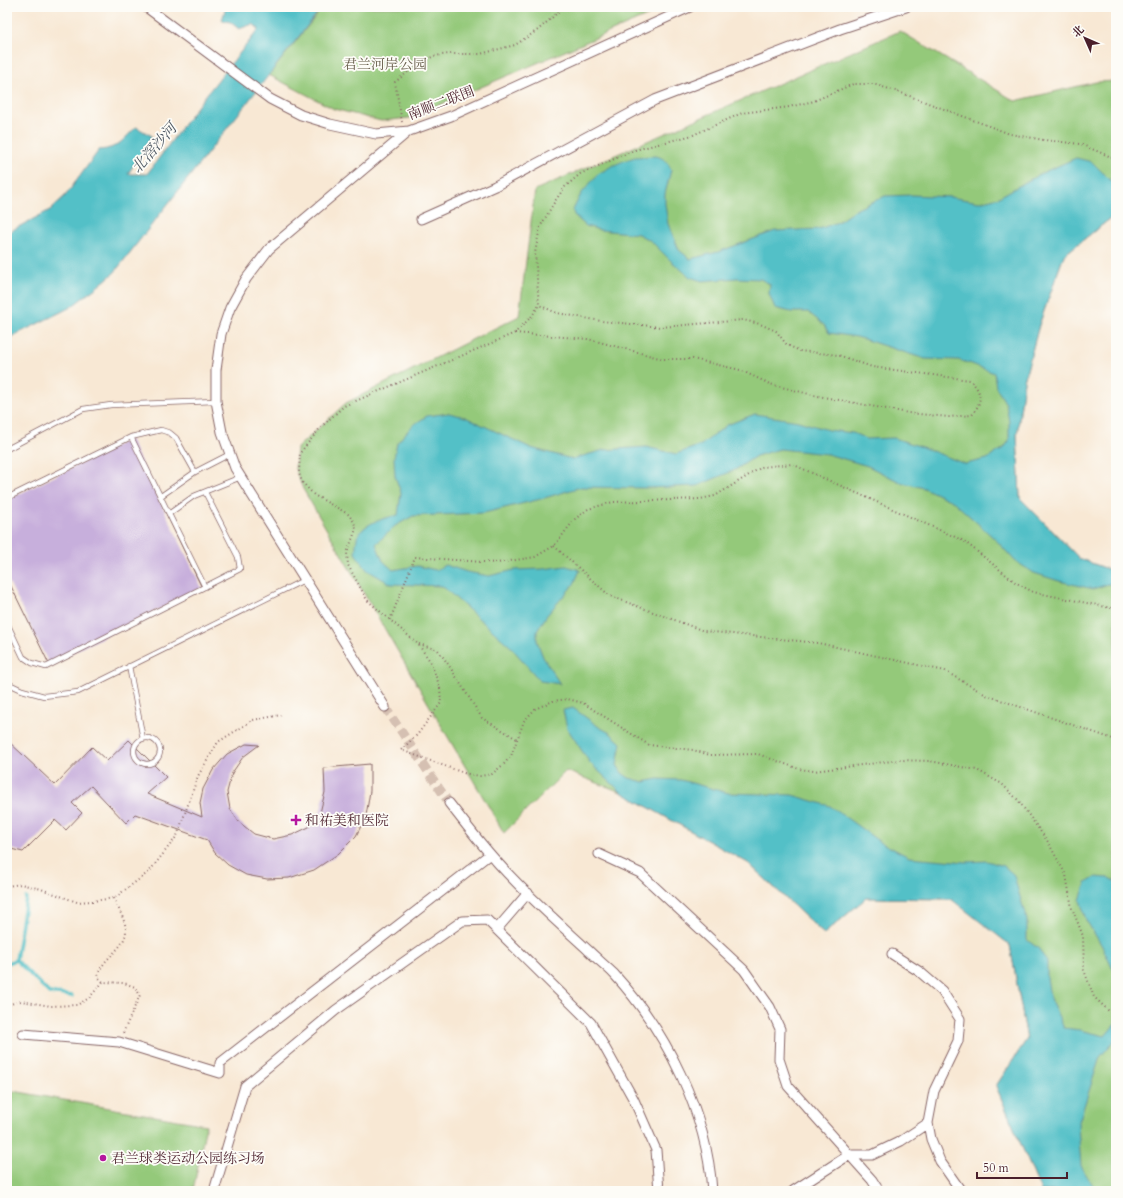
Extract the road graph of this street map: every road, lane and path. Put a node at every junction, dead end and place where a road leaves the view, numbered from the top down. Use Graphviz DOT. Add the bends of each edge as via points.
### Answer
graph roads {
  1 [pos="146,7"];
  2 [pos="564,7"];
  3 [pos="690,7"];
  4 [pos="906,7"];
  5 [pos="406,131"];
  6 [pos="1116,159"];
  7 [pos="421,219"];
  8 [pos="539,305"];
  9 [pos="514,333"];
  10 [pos="216,401"];
  11 [pos="132,437"];
  12 [pos="7,449"];
  13 [pos="230,454"];
  14 [pos="195,472"];
  15 [pos="241,477"];
  16 [pos="205,492"];
  17 [pos="161,496"];
  18 [pos="7,498"];
  19 [pos="170,513"];
  20 [pos="554,546"];
  21 [pos="306,579"];
  22 [pos="205,587"];
  23 [pos="1116,609"];
  24 [pos="390,620"];
  25 [pos="7,623"];
  26 [pos="418,644"];
  27 [pos="129,666"];
  28 [pos="7,683"];
  29 [pos="385,707"];
  30 [pos="281,715"];
  31 [pos="143,739"];
  32 [pos="517,740"];
  33 [pos="1116,740"];
  34 [pos="449,803"];
  35 [pos="490,854"];
  36 [pos="600,854"];
  37 [pos="7,886"];
  38 [pos="528,894"];
  39 [pos="114,898"];
  40 [pos="497,929"];
  41 [pos="892,954"];
  42 [pos="103,982"];
  43 [pos="7,1010"];
  44 [pos="1116,1020"];
  45 [pos="23,1034"];
  46 [pos="119,1042"];
  47 [pos="928,1123"];
  48 [pos="849,1155"];
  49 [pos="214,1191"];
  50 [pos="659,1191"];
  51 [pos="712,1191"];
  52 [pos="793,1191"];
  53 [pos="879,1191"];
  54 [pos="961,1191"];
  1 -- 5 [label="street, 南顺二联围" via="270,99 301,115 376,134"];
  2 -- 5 [label="path" via="538,30 515,45 480,54 434,56 395,82"];
  3 -- 5 [label="street, 南顺二联围" via="451,116"];
  4 -- 7 [label="street" via="840,29 655,100 495,186"];
  5 -- 10 [label="street" via="269,249 246,279 230,308 221,334 216,370"];
  6 -- 8 [label="path" via="1080,144 1010,134 873,84 853,84 789,107 742,112 693,135 635,150 580,174 565,187 540,227 535,253"];
  8 -- 9 [label="path" via="532,316"];
  8 -- 9 [label="path" via="558,313 601,321 662,327 743,320 776,331 787,345 800,351 838,354 872,367 970,380 980,396 978,407 972,415 949,417 908,413 791,390 770,384 740,370 693,359 663,359 588,339"];
  9 -- 24 [label="path" via="344,406 321,427 300,453 299,474 302,482 314,495 348,514 354,522 356,529 347,553 348,565 367,600"];
  10 -- 12 [label="lane" via="111,405 83,409"];
  10 -- 13 [label="street" via="222,432"];
  11 -- 14 [label="lane" via="161,430 170,433 176,438"];
  11 -- 17 [label="lane"];
  11 -- 18 [label="lane"];
  13 -- 14 [label="lane"];
  13 -- 15 [label="street"];
  14 -- 17 [label="lane"];
  15 -- 16 [label="lane"];
  15 -- 21 [label="street"];
  16 -- 19 [label="lane" via="194,496"];
  16 -- 22 [label="lane" via="238,557 240,569"];
  17 -- 19 [label="lane"];
  19 -- 22 [label="lane"];
  20 -- 23 [label="path" via="575,519 588,509 613,502 700,499 715,496 762,467 792,464 964,541 1014,582 1032,592"];
  20 -- 24 [label="path" via="535,557 498,563 415,557"];
  20 -- 33 [label="path" via="610,596 704,632 818,643 945,671 986,695"];
  21 -- 27 [label="lane"];
  21 -- 29 [label="street"];
  22 -- 25 [label="lane" via="46,667 32,663 24,657"];
  24 -- 26 [label="path"];
  26 -- 32 [label="path" via="438,650 482,718"];
  26 -- 32 [label="path" via="430,661 440,687 440,703 417,735 400,750 464,773 480,776 492,774 504,764 511,756"];
  27 -- 28 [label="lane" via="78,692 71,693 44,696"];
  27 -- 31 [label="lane"];
  30 -- 39 [label="path" via="253,720 218,742 198,776 177,836 149,872"];
  31 -- 31 [label="lane" via="137,742 135,755 140,762 152,763 160,754 159,746 150,738"];
  32 -- 44 [label="path" via="524,721 535,709 553,701 568,699 583,702 650,745 693,750 710,755 758,754 799,769 814,771 900,760 930,761 977,770 1002,784 1018,800 1048,842 1066,875 1072,908 1083,936 1084,970 1094,997"];
  34 -- 35 [label="street"];
  35 -- 38 [label="street"];
  35 -- 46 [label="street" via="220,1063 220,1073"];
  36 -- 48 [label="street" via="640,873 744,970 770,1007 780,1029 779,1059 788,1086"];
  37 -- 39 [label="path" via="21,884 77,902"];
  38 -- 40 [label="street"];
  38 -- 51 [label="street" via="614,974 644,1012 665,1045 696,1112 705,1145"];
  39 -- 42 [label="path" via="126,929 124,941 99,970 98,977"];
  40 -- 49 [label="street" via="487,920 462,922 336,1010 244,1086"];
  40 -- 50 [label="street" via="591,1023 634,1100 656,1150"];
  41 -- 47 [label="street" via="920,972 942,991 960,1019 958,1041 934,1091"];
  42 -- 43 [label="path" via="89,998 77,1005 51,1006 22,1001 10,1004"];
  42 -- 46 [label="path" via="124,983 135,987 140,995"];
  45 -- 46 [label="street"];
  47 -- 48 [label="street" via="901,1141 872,1155"];
  47 -- 54 [label="street" via="940,1161"];
  48 -- 52 [label="street"];
  48 -- 53 [label="street"];
}
